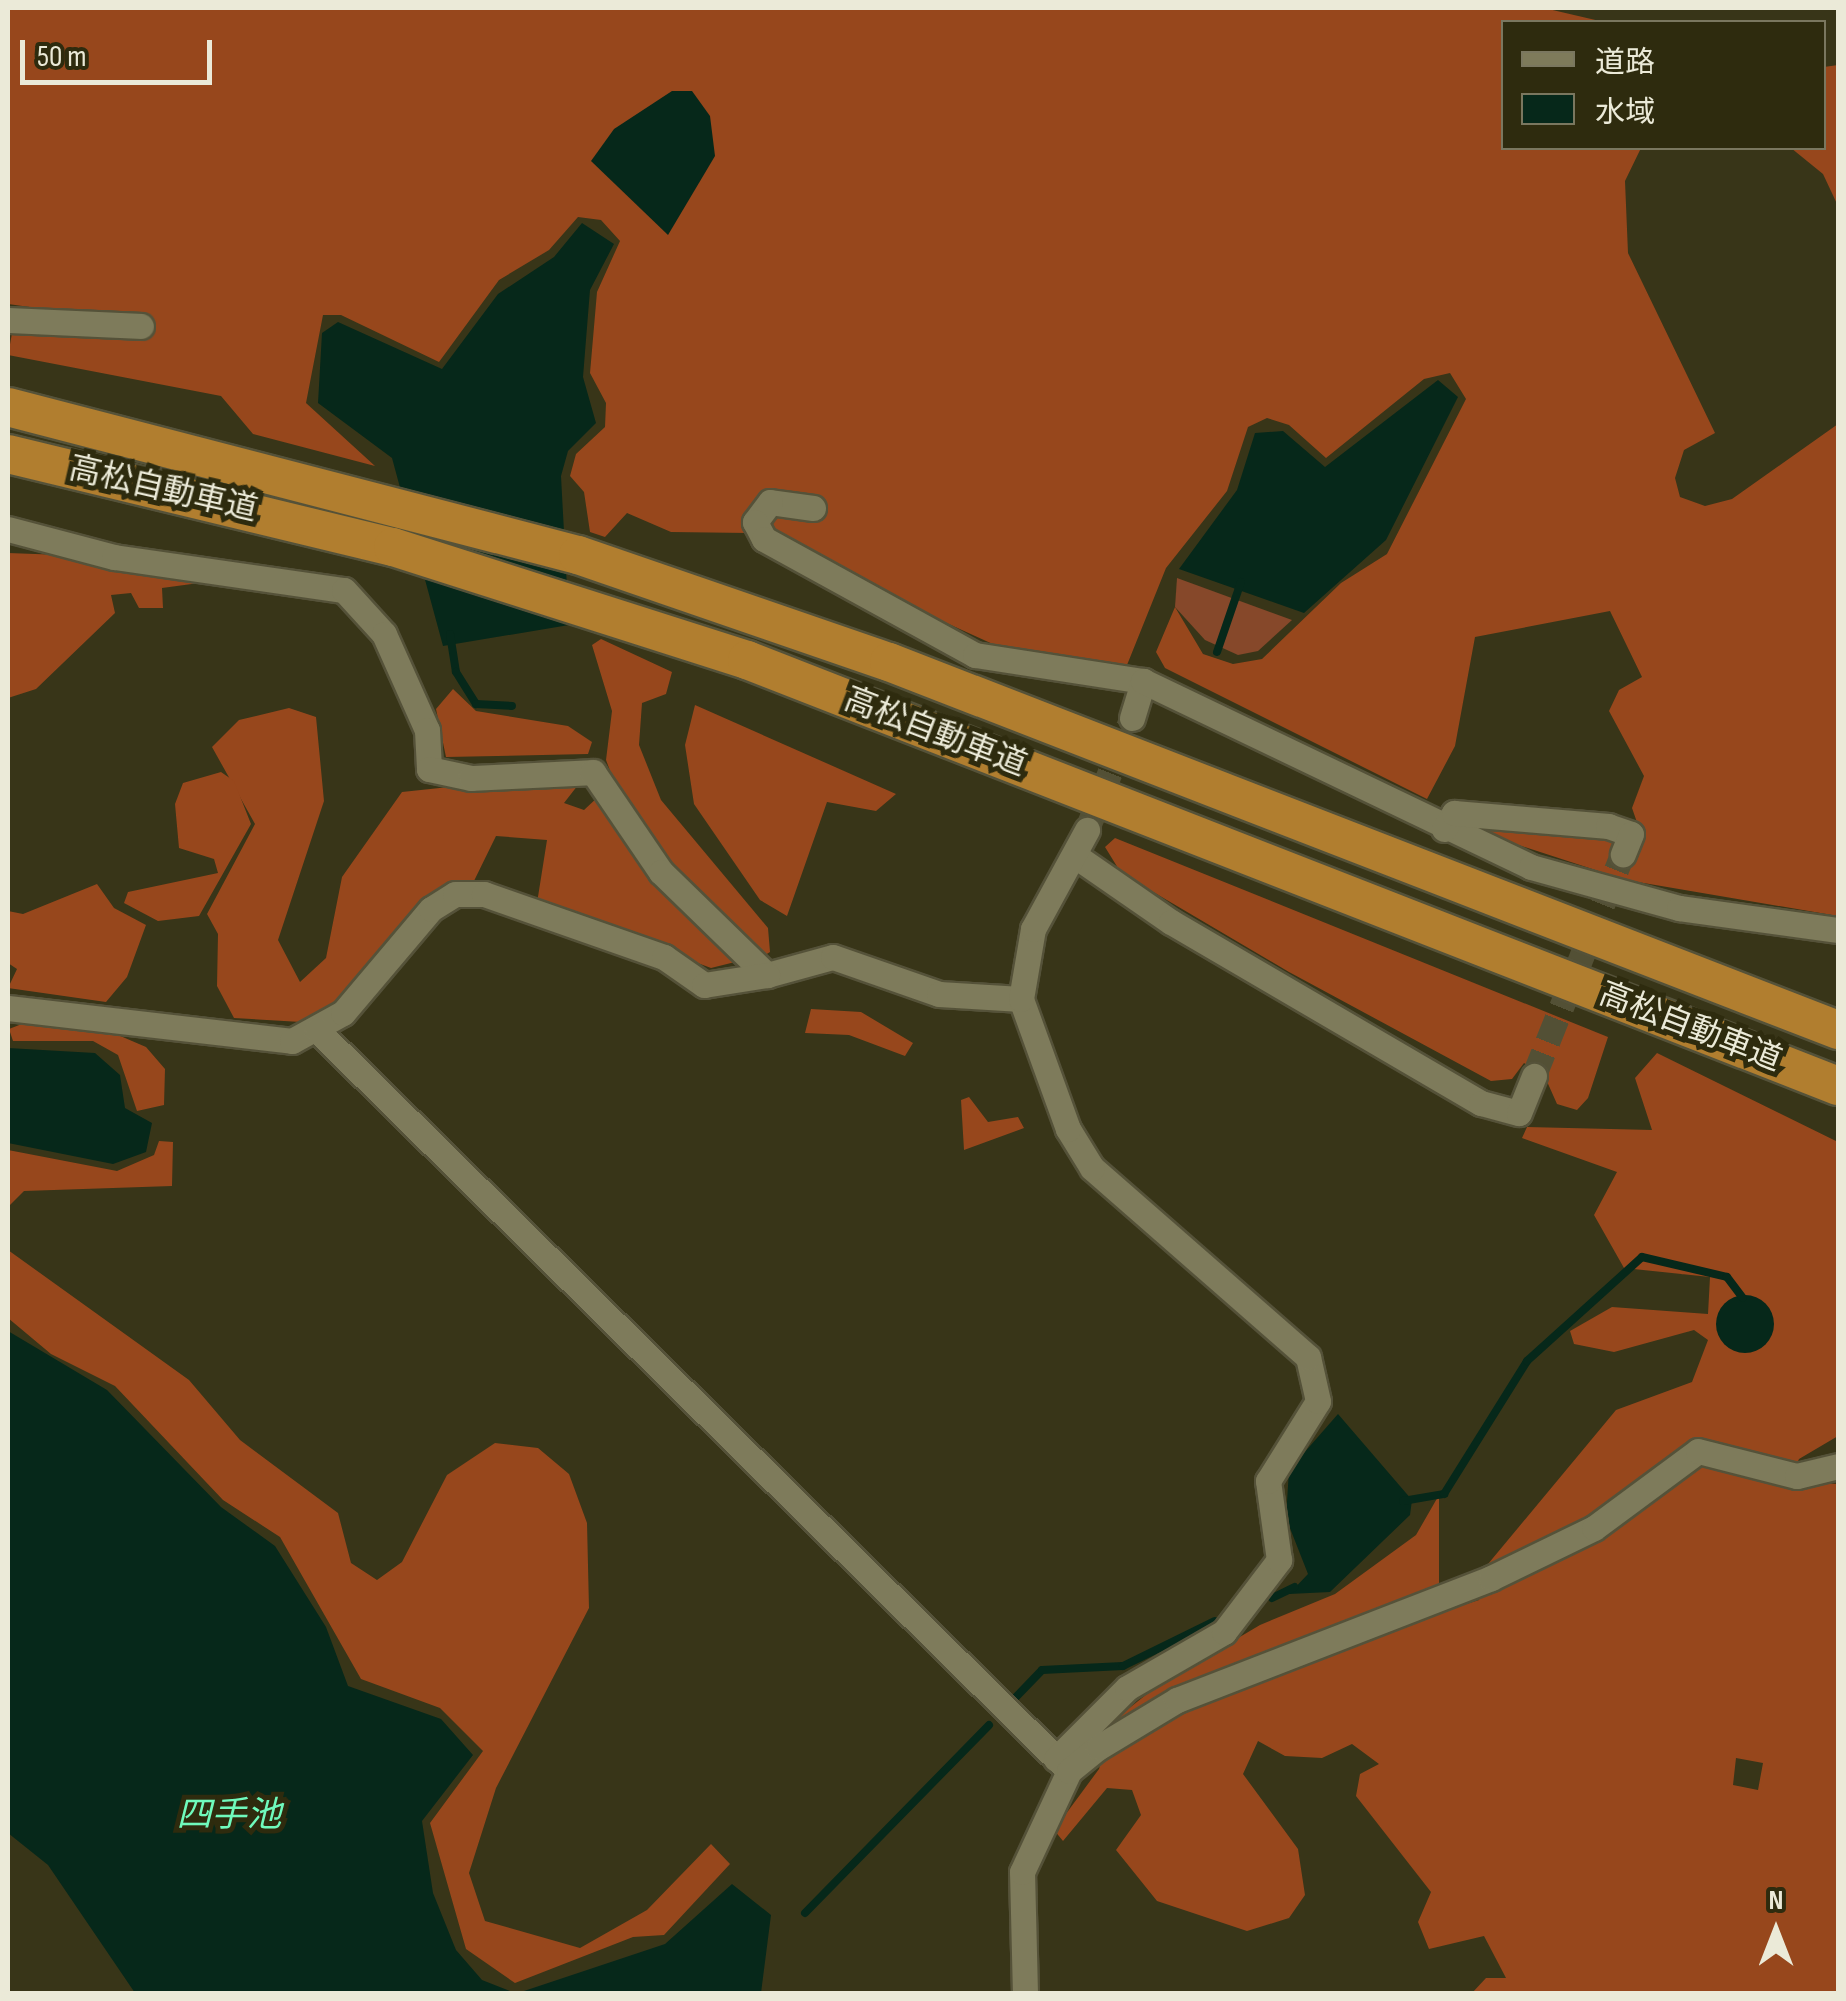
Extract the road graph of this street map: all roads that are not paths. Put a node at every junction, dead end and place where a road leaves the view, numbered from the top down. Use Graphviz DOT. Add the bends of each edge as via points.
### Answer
graph roads {
  1 [pos="8,320"];
  2 [pos="140,326"];
  3 [pos="8,406"];
  4 [pos="8,454"];
  5 [pos="813,508"];
  6 [pos="8,530"];
  7 [pos="1143,681"];
  8 [pos="1132,718"];
  9 [pos="1444,829"];
  10 [pos="1087,830"];
  11 [pos="1623,854"];
  12 [pos="1077,857"];
  13 [pos="1838,930"];
  14 [pos="1592,939"];
  15 [pos="767,975"];
  16 [pos="1021,999"];
  17 [pos="8,1008"];
  18 [pos="1838,1014"];
  19 [pos="317,1030"];
  20 [pos="1838,1030"];
  21 [pos="1534,1076"];
  22 [pos="1838,1086"];
  23 [pos="1838,1466"];
  24 [pos="1062,1765"];
  25 [pos="1025,1994"];
  1 -- 2 [label="street"];
  3 -- 14 [label="highway, 高松自動車道" via="374,495 578,555 889,662"];
  4 -- 22 [label="highway, 高松自動車道" via="393,546 747,660"];
  5 -- 7 [label="street" via="770,502 755,522 764,539 975,655"];
  6 -- 15 [label="street" via="114,557 344,590 384,634 428,730 428,770 471,778 593,772 661,872"];
  7 -- 8 [label="street"];
  7 -- 9 [label="street"];
  9 -- 11 [label="street" via="1454,813 1608,826 1631,834"];
  9 -- 13 [label="street" via="1531,867 1679,908"];
  10 -- 12 [label="street"];
  12 -- 16 [label="street" via="1057,874 1033,929"];
  12 -- 21 [label="street" via="1171,922 1481,1103 1519,1114"];
  14 -- 18 [label="highway"];
  14 -- 20 [label="highway, 高松自動車道"];
  15 -- 16 [label="street" via="833,958 939,994"];
  15 -- 19 [label="street" via="704,985 664,956 484,894 456,894"];
  16 -- 24 [label="street" via="1068,1129 1092,1168 1308,1357 1318,1401 1268,1481 1280,1560 1224,1632 1127,1688"];
  17 -- 19 [label="street" via="262,1040"];
  19 -- 24 [label="street"];
  23 -- 24 [label="street" via="1797,1476 1716,1448 1698,1451 1594,1528 1491,1578 1177,1700"];
  24 -- 25 [label="street" via="1022,1872 1016,1938"];
}
